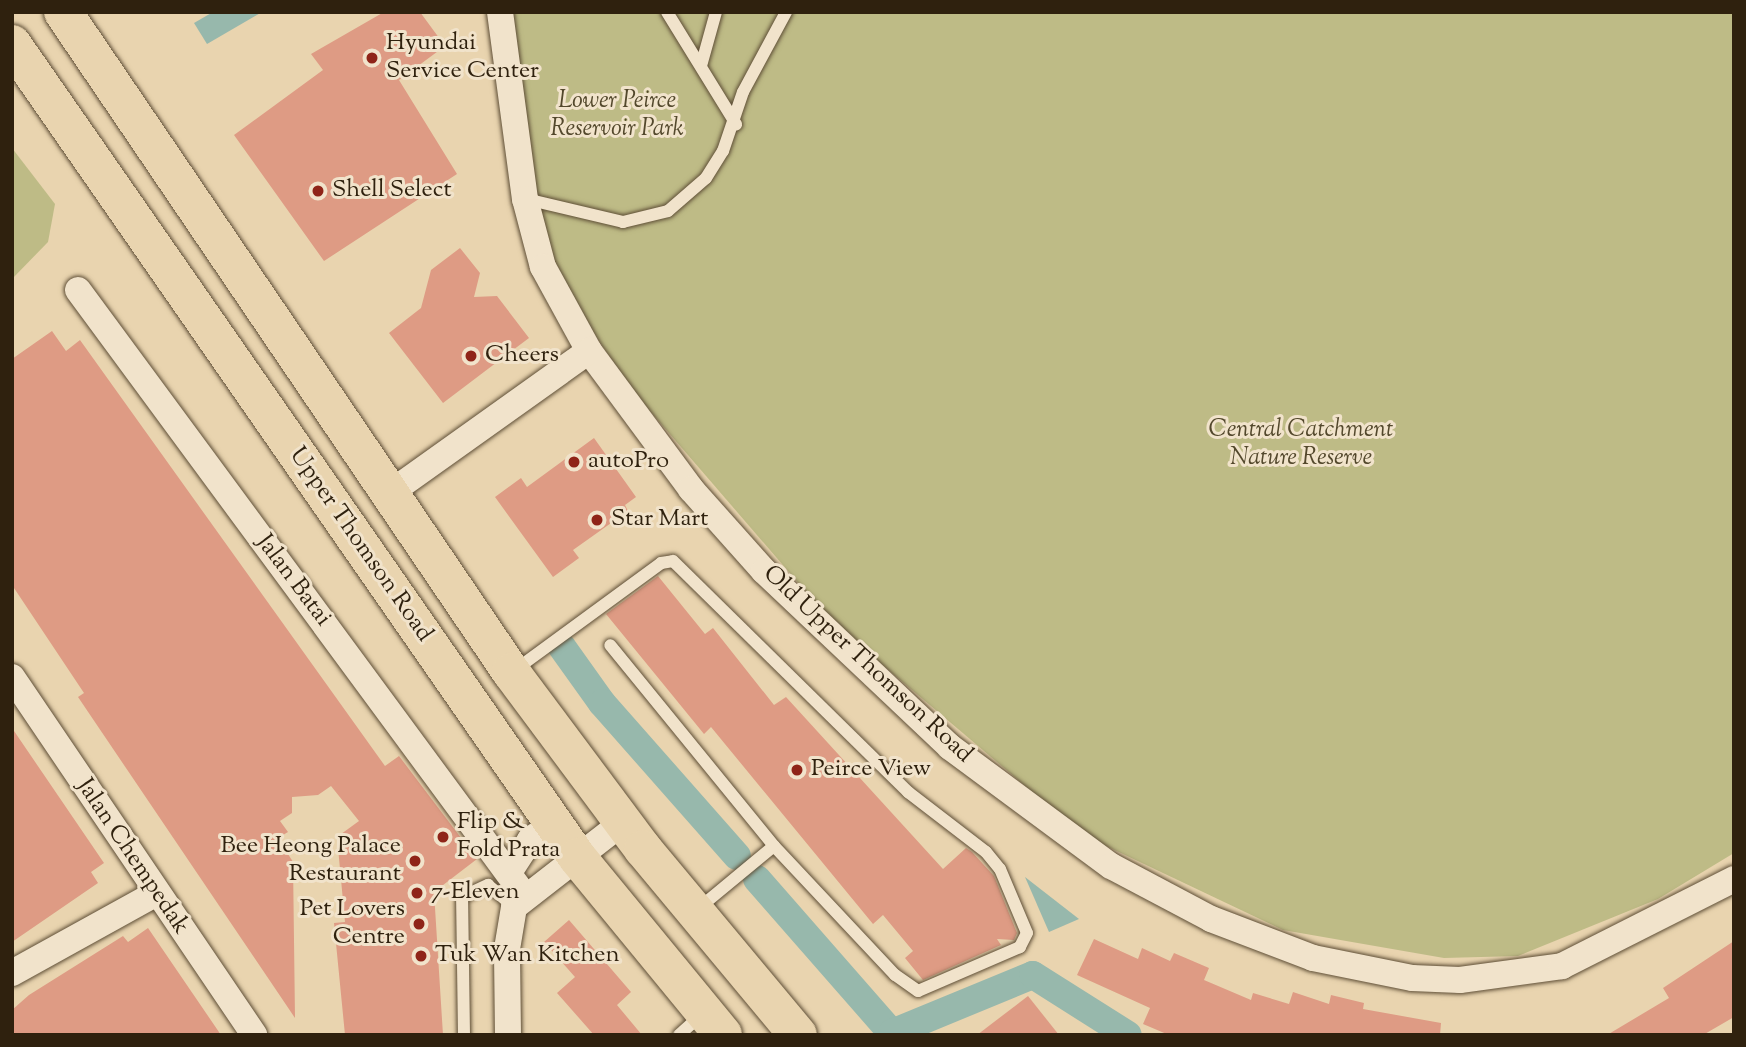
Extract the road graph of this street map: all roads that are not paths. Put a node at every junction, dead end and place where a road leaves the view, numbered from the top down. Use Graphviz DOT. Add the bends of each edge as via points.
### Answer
graph roads {
  1 [pos="63,12"];
  2 [pos="500,12"];
  3 [pos="667,12"];
  4 [pos="716,12"];
  5 [pos="786,12"];
  6 [pos="12,44"];
  7 [pos="701,66"];
  8 [pos="736,124"];
  9 [pos="525,199"];
  10 [pos="78,290"];
  11 [pos="589,351"];
  12 [pos="387,495"];
  13 [pos="610,645"];
  14 [pos="511,672"];
  15 [pos="12,677"];
  16 [pos="554,822"];
  17 [pos="623,822"];
  18 [pos="774,846"];
  19 [pos="577,857"];
  20 [pos="510,871"];
  21 [pos="1734,879"];
  22 [pos="155,894"];
  23 [pos="519,901"];
  24 [pos="694,912"];
  25 [pos="12,973"];
  26 [pos="702,1027"];
  27 [pos="254,1035"];
  28 [pos="464,1035"];
  29 [pos="508,1035"];
  30 [pos="798,1035"];
  1 -- 12 [label="main road"];
  2 -- 9 [label="street, Old Upper Thomson Road"];
  3 -- 7 [label="lane"];
  4 -- 7 [label="lane"];
  5 -- 8 [label="lane" via="743,92"];
  6 -- 16 [label="main road, Upper Thomson Road"];
  7 -- 8 [label="lane"];
  8 -- 9 [label="lane" via="706,177 667,211 623,222"];
  9 -- 11 [label="street, Old Upper Thomson Road" via="543,267"];
  10 -- 20 [label="street, Jalan Batai"];
  11 -- 12 [label="street"];
  11 -- 21 [label="street, Old Upper Thomson Road" via="691,489 764,571 950,747 1111,866 1212,919 1361,969 1412,978 1499,977 1562,966 1599,951"];
  12 -- 14 [label="main road"];
  13 -- 18 [label="lane"];
  14 -- 17 [label="main road"];
  14 -- 18 [label="lane" via="661,563 673,561 908,792 986,852 1000,869 1027,933 1020,947 918,991 895,975"];
  15 -- 22 [label="street, Jalan Chempedak"];
  16 -- 19 [label="main road, Upper Thomson Road"];
  16 -- 20 [label="street" via="530,840"];
  17 -- 19 [label="street"];
  17 -- 24 [label="main road"];
  18 -- 24 [label="lane"];
  19 -- 23 [label="street"];
  19 -- 26 [label="main road, Upper Thomson Road"];
  20 -- 23 [label="street, Jalan Batai"];
  22 -- 25 [label="street"];
  22 -- 27 [label="street, Jalan Chempedak"];
  23 -- 28 [label="lane" via="488,885 462,897"];
  23 -- 29 [label="street" via="507,949"];
  24 -- 30 [label="main road"];
}
